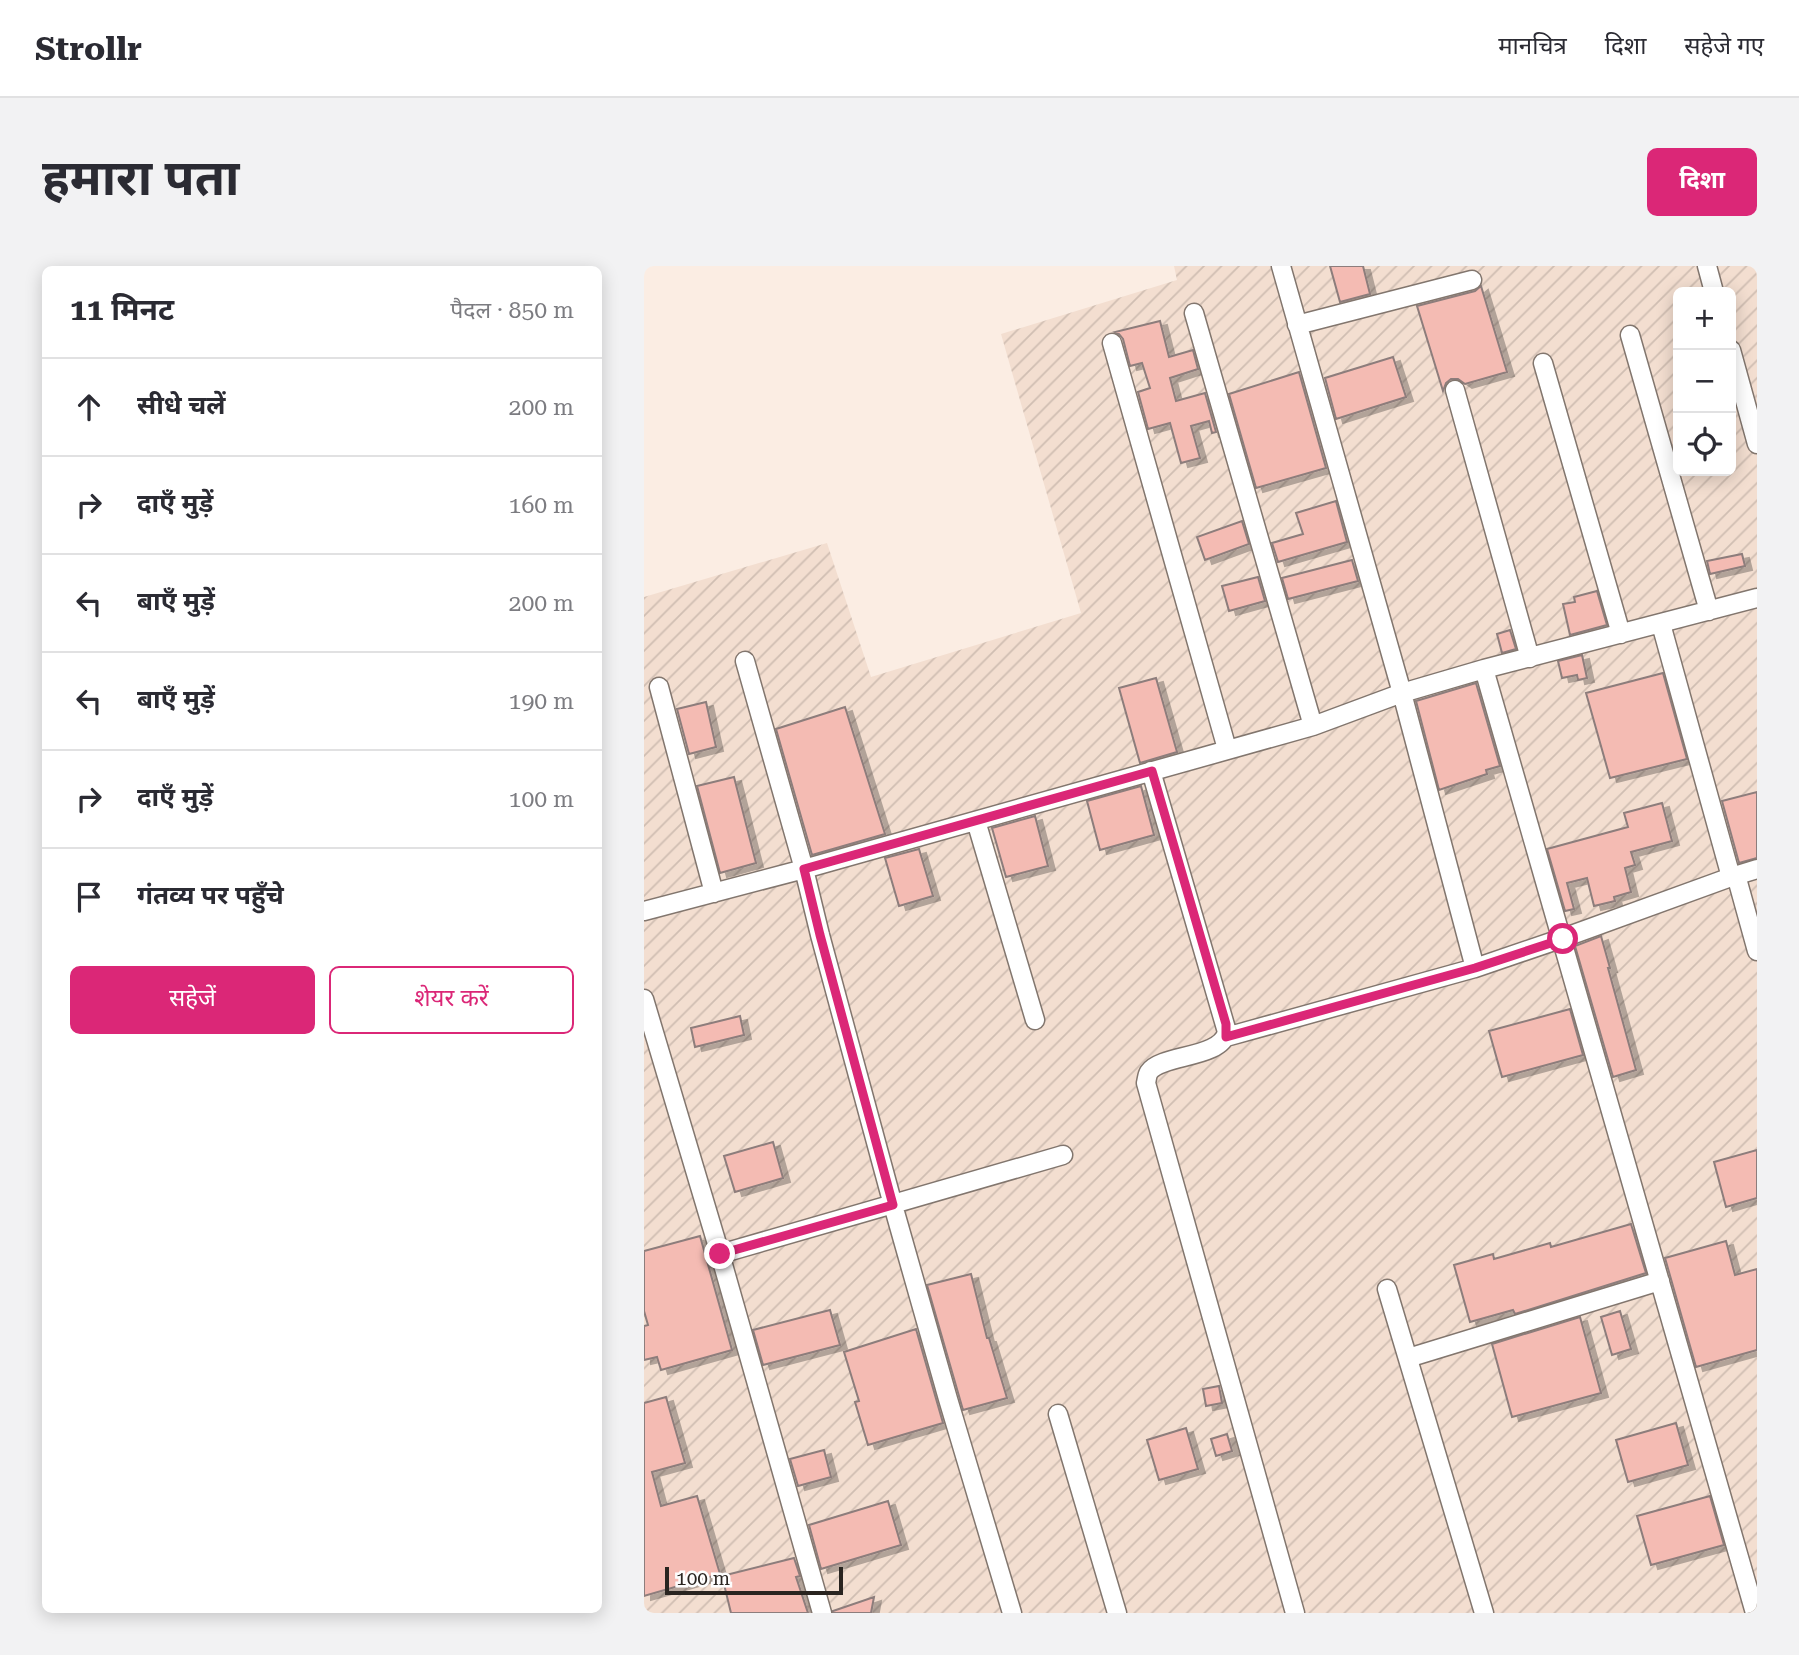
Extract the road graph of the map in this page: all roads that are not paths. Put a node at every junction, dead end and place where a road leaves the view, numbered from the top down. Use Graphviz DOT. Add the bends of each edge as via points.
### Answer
graph roads {
  1 [pos="1281,266"];
  2 [pos="1707,266"];
  3 [pos="1472,280"];
  4 [pos="1713,287"];
  5 [pos="1194,313"];
  6 [pos="1297,325"];
  7 [pos="1630,335"];
  8 [pos="1112,343"];
  9 [pos="1543,363"];
  10 [pos="1736,368"];
  11 [pos="1455,390"];
  12 [pos="1757,444"];
  13 [pos="1757,598"];
  14 [pos="1709,611"];
  15 [pos="1661,624"];
  16 [pos="1621,634"];
  17 [pos="1530,658"];
  18 [pos="745,661"];
  19 [pos="1484,669"];
  20 [pos="659,687"];
  21 [pos="1402,693"];
  22 [pos="1314,726"];
  23 [pos="1227,749"];
  24 [pos="1152,771"];
  25 [pos="976,821"];
  26 [pos="804,869"];
  27 [pos="1757,869"];
  28 [pos="1733,876"];
  29 [pos="714,893"];
  30 [pos="644,911"];
  31 [pos="1563,939"];
  32 [pos="1757,951"];
  33 [pos="1475,968"];
  34 [pos="644,999"];
  35 [pos="1035,1020"];
  36 [pos="1226,1037"];
  37 [pos="1063,1155"];
  38 [pos="893,1205"];
  39 [pos="720,1254"];
  40 [pos="1660,1281"];
  41 [pos="1387,1289"];
  42 [pos="1408,1357"];
  43 [pos="1058,1414"];
  44 [pos="822,1613"];
  45 [pos="1012,1613"];
  46 [pos="1117,1613"];
  47 [pos="1295,1613"];
  48 [pos="1484,1613"];
  49 [pos="1755,1613"];
  1 -- 6 [label="lane"];
  2 -- 4 [label="lane"];
  3 -- 6 [label="lane"];
  5 -- 22 [label="lane"];
  6 -- 21 [label="lane"];
  7 -- 14 [label="lane"];
  8 -- 23 [label="lane"];
  9 -- 16 [label="lane"];
  10 -- 12 [label="lane"];
  11 -- 17 [label="lane"];
  13 -- 14 [label="lane"];
  14 -- 15 [label="lane"];
  15 -- 16 [label="lane"];
  15 -- 28 [label="lane"];
  16 -- 17 [label="lane"];
  17 -- 19 [label="lane"];
  18 -- 26 [label="lane"];
  19 -- 21 [label="lane"];
  19 -- 31 [label="lane"];
  20 -- 29 [label="lane"];
  21 -- 22 [label="lane"];
  21 -- 33 [label="lane"];
  22 -- 23 [label="lane"];
  23 -- 24 [label="lane"];
  24 -- 25 [label="lane"];
  24 -- 36 [label="lane"];
  25 -- 26 [label="lane"];
  25 -- 35 [label="lane"];
  26 -- 29 [label="lane"];
  26 -- 38 [label="lane"];
  27 -- 28 [label="lane"];
  28 -- 31 [label="lane"];
  28 -- 32 [label="lane"];
  29 -- 30 [label="lane"];
  31 -- 33 [label="lane"];
  31 -- 40 [label="lane"];
  33 -- 36 [label="lane"];
  34 -- 39 [label="lane"];
  36 -- 47 [label="lane" via="1216,1047 1155,1066 1146,1083"];
  37 -- 38 [label="lane"];
  38 -- 39 [label="lane"];
  38 -- 45 [label="lane"];
  39 -- 44 [label="lane"];
  40 -- 42 [label="lane"];
  40 -- 49 [label="lane"];
  41 -- 42 [label="lane"];
  42 -- 48 [label="lane"];
  43 -- 46 [label="lane"];
}
